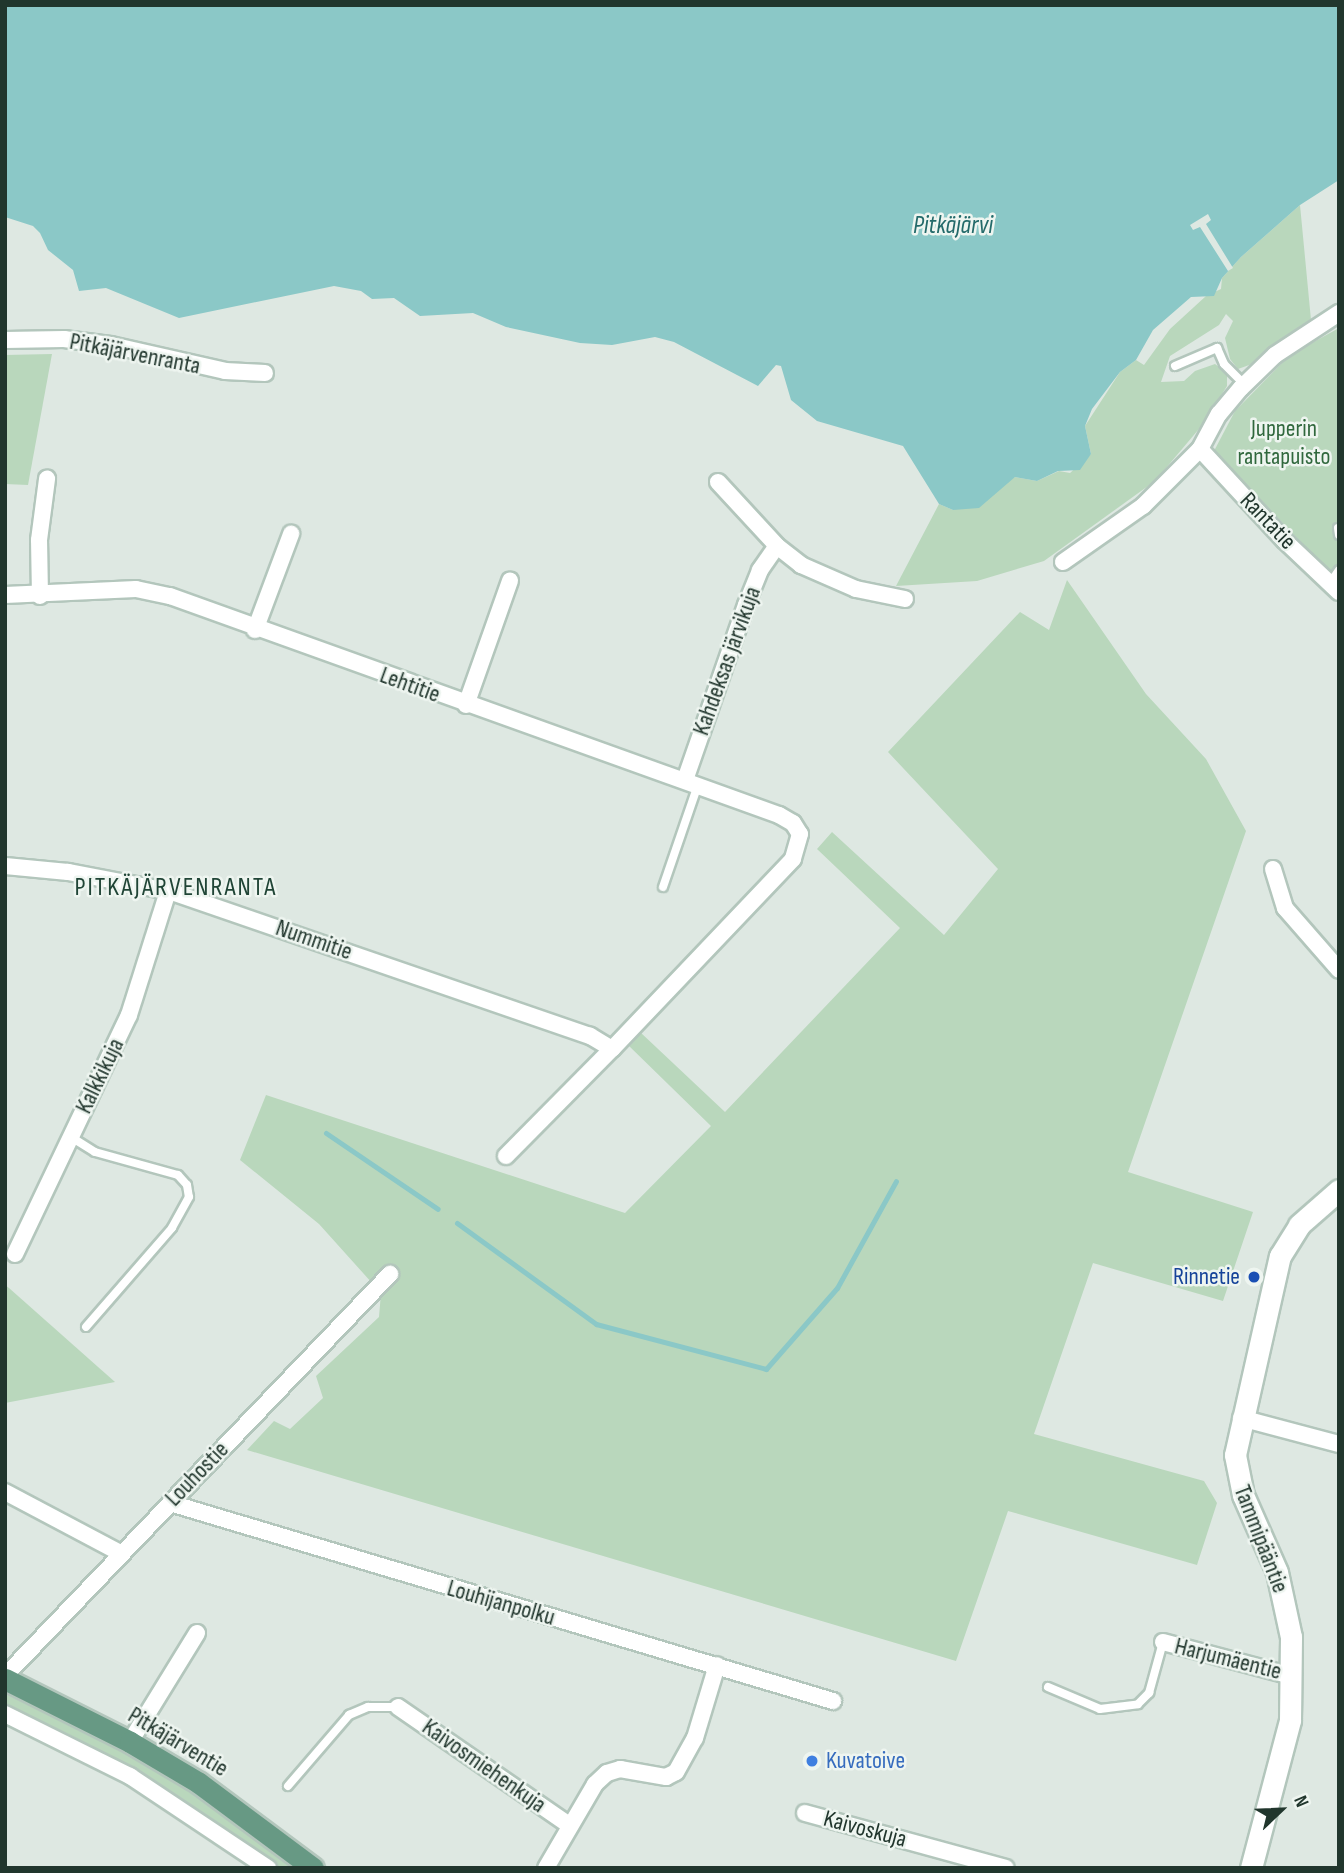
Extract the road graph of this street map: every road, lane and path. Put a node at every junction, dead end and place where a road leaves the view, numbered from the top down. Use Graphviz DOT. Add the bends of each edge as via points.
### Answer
graph roads {
  1 [pos="1339,313"];
  2 [pos="5,340"];
  3 [pos="1175,366"];
  4 [pos="265,373"];
  5 [pos="1245,385"];
  6 [pos="1200,449"];
  7 [pos="47,478"];
  8 [pos="718,482"];
  9 [pos="1338,528"];
  10 [pos="291,534"];
  11 [pos="1339,535"];
  12 [pos="777,546"];
  13 [pos="1063,562"];
  14 [pos="510,581"];
  15 [pos="1336,582"];
  16 [pos="5,595"];
  17 [pos="40,596"];
  18 [pos="905,599"];
  19 [pos="255,629"];
  20 [pos="466,705"];
  21 [pos="691,783"];
  22 [pos="5,866"];
  23 [pos="1273,869"];
  24 [pos="663,887"];
  25 [pos="168,891"];
  26 [pos="1339,970"];
  27 [pos="612,1049"];
  28 [pos="68,1135"];
  29 [pos="506,1156"];
  30 [pos="1339,1190"];
  31 [pos="15,1254"];
  32 [pos="390,1274"];
  33 [pos="86,1327"];
  34 [pos="1241,1418"];
  35 [pos="1339,1444"];
  36 [pos="5,1492"];
  37 [pos="170,1503"];
  38 [pos="122,1554"];
  39 [pos="197,1633"];
  40 [pos="1163,1642"];
  41 [pos="717,1664"];
  42 [pos="1292,1676"];
  43 [pos="5,1677"];
  44 [pos="1048,1687"];
  45 [pos="833,1701"];
  46 [pos="398,1707"];
  47 [pos="5,1714"];
  48 [pos="130,1742"];
  49 [pos="288,1786"];
  50 [pos="805,1813"];
  51 [pos="569,1825"];
  52 [pos="268,1868"];
  53 [pos="313,1868"];
  54 [pos="546,1868"];
  55 [pos="1006,1868"];
  56 [pos="1251,1868"];
  1 -- 5 [label="street" via="1275,355"];
  2 -- 4 [label="street, Pitkäjärvenranta" via="64,339 225,371"];
  3 -- 5 [label="lane" via="1217,348 1224,364"];
  5 -- 6 [label="street" via="1219,414"];
  6 -- 13 [label="street" via="1126,520"];
  6 -- 15 [label="street, Rantatie" via="1284,541"];
  7 -- 17 [label="street" via="39,540"];
  8 -- 12 [label="street"];
  9 -- 11 [label="lane"];
  10 -- 19 [label="street"];
  12 -- 18 [label="street" via="801,565 834,581"];
  12 -- 21 [label="street, Kahdeksas järvikuja" via="750,593"];
  14 -- 20 [label="street"];
  16 -- 17 [label="street, Lehtitie"];
  17 -- 19 [label="street, Lehtitie" via="152,591"];
  19 -- 20 [label="street, Lehtitie"];
  20 -- 21 [label="street, Lehtitie"];
  21 -- 24 [label="lane"];
  21 -- 27 [label="street, Lehtitie" via="793,823 800,834 793,859"];
  22 -- 25 [label="street, Nummitie" via="68,872"];
  23 -- 26 [label="street" via="1285,908"];
  25 -- 27 [label="street, Nummitie" via="590,1036"];
  25 -- 28 [label="street, Kalkkikuja" via="129,1015 90,1103"];
  27 -- 29 [label="street"];
  28 -- 31 [label="street, Kalkkikuja"];
  28 -- 33 [label="lane" via="95,1152 178,1175 187,1185 189,1197 172,1228"];
  30 -- 34 [label="street, Tammipääntie" via="1300,1225 1280,1256"];
  32 -- 37 [label="street, Louhostie"];
  34 -- 35 [label="street"];
  34 -- 42 [label="street, Tammipääntie" via="1237,1476 1277,1572 1291,1637"];
  36 -- 38 [label="street"];
  37 -- 38 [label="street, Louhostie"];
  37 -- 41 [label="street, Louhijanpolku"];
  38 -- 43 [label="street, Louhostie"];
  39 -- 48 [label="street"];
  40 -- 42 [label="street, Harjumäentie"];
  40 -- 44 [label="lane" via="1158,1672 1138,1704 1100,1709"];
  41 -- 45 [label="street, Louhijanpolku"];
  41 -- 51 [label="street" via="695,1738 676,1772 666,1777 620,1769 607,1773"];
  42 -- 56 [label="street, Tammipääntie" via="1283,1751"];
  43 -- 48 [label="main road, Pitkäjärventie"];
  46 -- 49 [label="lane" via="368,1707 349,1715"];
  46 -- 51 [label="street, Kaivosmiehenkuja"];
  47 -- 52 [label="street" via="130,1776"];
  48 -- 53 [label="main road, Pitkäjärventie" via="199,1783"];
  50 -- 55 [label="street, Kaivoskuja"];
  51 -- 54 [label="street"];
}
